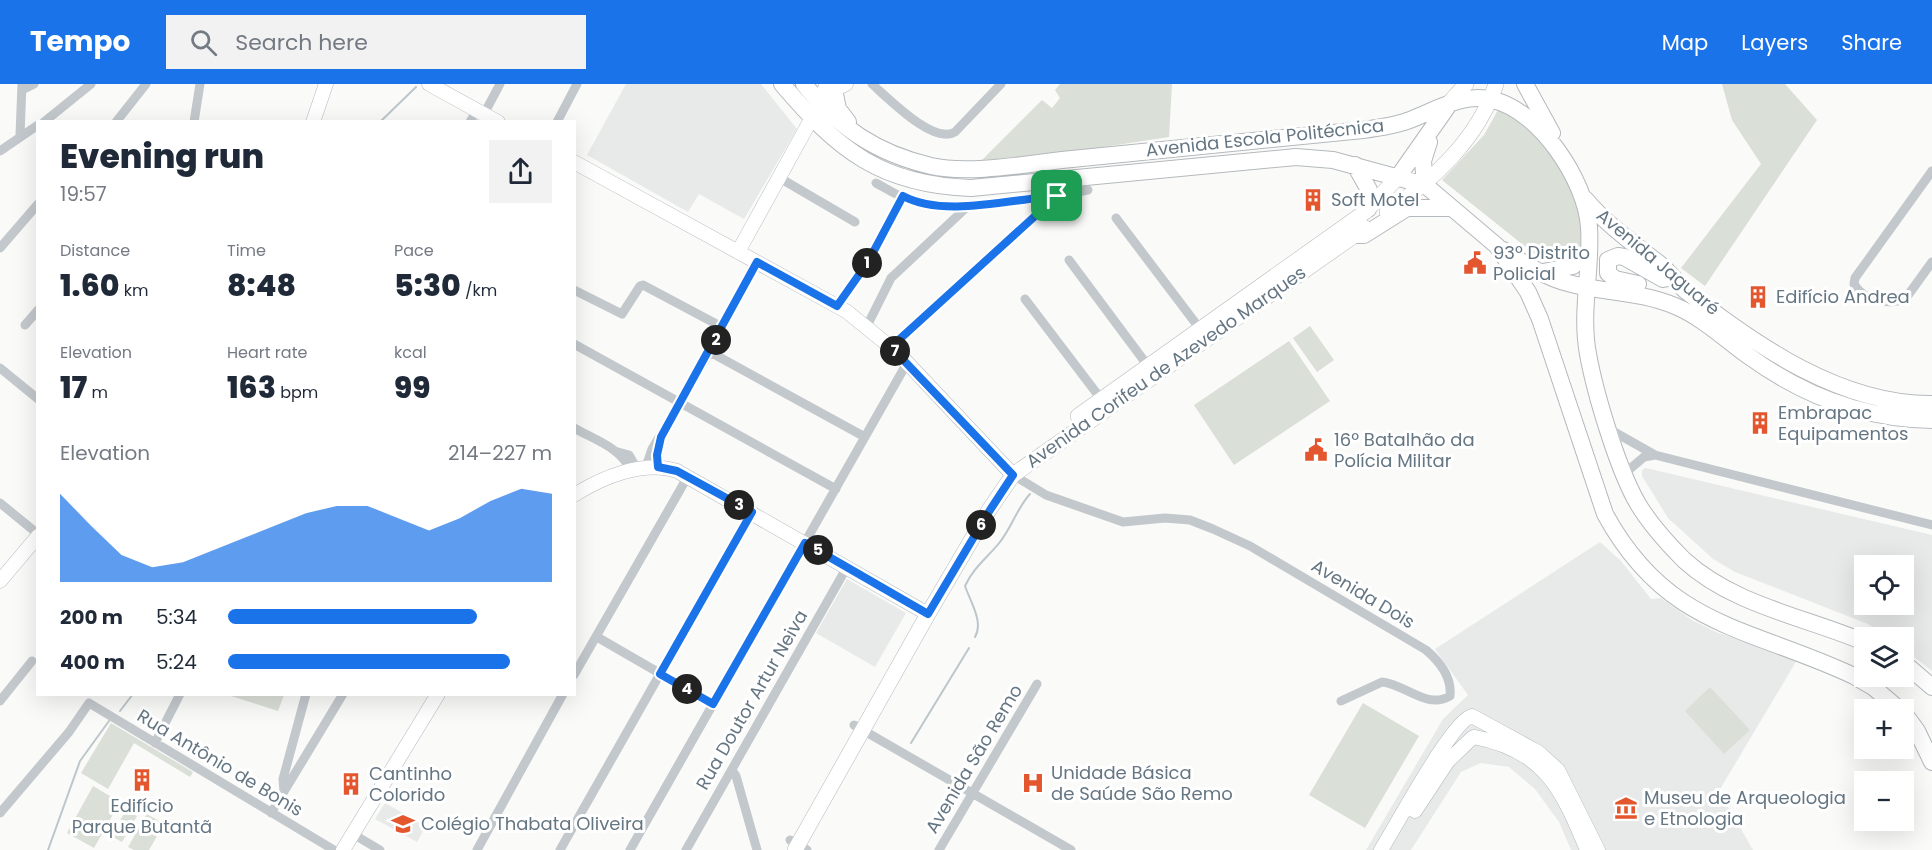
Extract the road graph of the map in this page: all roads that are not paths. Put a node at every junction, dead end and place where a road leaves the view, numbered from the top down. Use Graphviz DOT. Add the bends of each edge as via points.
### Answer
graph roads {
  1 [pos="34,84"];
  2 [pos="92,84"];
  3 [pos="146,84"];
  4 [pos="200,84"];
  5 [pos="326,84"];
  6 [pos="429,84"];
  7 [pos="500,84"];
  8 [pos="577,84"];
  9 [pos="782,84"];
  10 [pos="872,84"];
  11 [pos="888,84"];
  12 [pos="1001,84"];
  13 [pos="1466,84"];
  14 [pos="1525,84"];
  15 [pos="828,86"];
  16 [pos="22,87"];
  17 [pos="1493,91"];
  18 [pos="881,92"];
  19 [pos="1450,102"];
  20 [pos="816,112"];
  21 [pos="477,115"];
  22 [pos="47,120"];
  23 [pos="118,120"];
  24 [pos="194,120"];
  25 [pos="314,120"];
  26 [pos="492,120"];
  27 [pos="558,120"];
  28 [pos="36,126"];
  29 [pos="1433,129"];
  30 [pos="20,135"];
  31 [pos="868,142"];
  32 [pos="0,151"];
  33 [pos="576,163"];
  34 [pos="1354,165"];
  35 [pos="1932,171"];
  36 [pos="778,177"];
  37 [pos="1398,177"];
  38 [pos="876,183"];
  39 [pos="1425,185"];
  40 [pos="1088,190"];
  41 [pos="903,196"];
  42 [pos="1057,196"];
  43 [pos="1583,197"];
  44 [pos="36,206"];
  45 [pos="968,206"];
  46 [pos="1452,208"];
  47 [pos="1368,209"];
  48 [pos="1116,218"];
  49 [pos="855,222"];
  50 [pos="1355,235"];
  51 [pos="1497,246"];
  52 [pos="0,248"];
  53 [pos="738,252"];
  54 [pos="1588,252"];
  55 [pos="1069,261"];
  56 [pos="757,262"];
  57 [pos="1932,262"];
  58 [pos="1539,273"];
  59 [pos="1674,277"];
  60 [pos="1921,279"];
  61 [pos="1932,283"];
  62 [pos="1587,288"];
  63 [pos="576,291"];
  64 [pos="1025,299"];
  65 [pos="837,306"];
  66 [pos="1686,311"];
  67 [pos="36,312"];
  68 [pos="25,325"];
  69 [pos="867,326"];
  70 [pos="722,327"];
  71 [pos="1200,329"];
  72 [pos="576,345"];
  73 [pos="891,347"];
  74 [pos="710,352"];
  75 [pos="907,363"];
  76 [pos="1148,366"];
  77 [pos="0,368"];
  78 [pos="36,397"];
  79 [pos="1101,399"];
  80 [pos="680,404"];
  81 [pos="1932,404"];
  82 [pos="1932,420"];
  83 [pos="576,429"];
  84 [pos="1609,429"];
  85 [pos="661,437"];
  86 [pos="865,438"];
  87 [pos="1655,455"];
  88 [pos="642,465"];
  89 [pos="1009,472"];
  90 [pos="1625,473"];
  91 [pos="688,476"];
  92 [pos="836,489"];
  93 [pos="576,494"];
  94 [pos="0,503"];
  95 [pos="752,512"];
  96 [pos="1932,525"];
  97 [pos="36,533"];
  98 [pos="36,537"];
  99 [pos="805,543"];
  100 [pos="847,567"];
  101 [pos="0,581"];
  102 [pos="924,612"];
  103 [pos="597,637"];
  104 [pos="1854,638"];
  105 [pos="32,661"];
  106 [pos="576,672"];
  107 [pos="1914,672"];
  108 [pos="660,674"];
  109 [pos="1037,684"];
  110 [pos="1932,687"];
  111 [pos="179,696"];
  112 [pos="305,696"];
  113 [pos="342,696"];
  114 [pos="437,696"];
  115 [pos="562,696"];
  116 [pos="1887,699"];
  117 [pos="0,701"];
  118 [pos="1341,701"];
  119 [pos="713,704"];
  120 [pos="1477,719"];
  121 [pos="1461,723"];
  122 [pos="858,727"];
  123 [pos="1914,727"];
  124 [pos="1473,738"];
  125 [pos="155,743"];
  126 [pos="1932,762"];
  127 [pos="732,770"];
  128 [pos="284,791"];
  129 [pos="972,793"];
  130 [pos="0,813"];
  131 [pos="271,813"];
  132 [pos="353,834"];
  133 [pos="795,847"];
  134 [pos="334,850"];
  135 [pos="344,850"];
  136 [pos="380,850"];
  137 [pos="477,850"];
  138 [pos="560,850"];
  139 [pos="630,850"];
  140 [pos="686,850"];
  141 [pos="757,850"];
  142 [pos="939,850"];
  143 [pos="1071,850"];
  144 [pos="1382,850"];
  145 [pos="1390,850"];
  146 [pos="1587,850"];
  147 [pos="1598,850"];
  1 -- 16 [label="street"];
  2 -- 22 [label="street"];
  3 -- 23 [label="street"];
  4 -- 24 [label="street"];
  5 -- 25 [label="street"];
  6 -- 21 [label="street"];
  7 -- 21 [label="street"];
  8 -- 27 [label="street"];
  9 -- 20 [label="highway, Avenida Escola Politécnica"];
  10 -- 18 [label="street"];
  11 -- 18 [label="street"];
  12 -- 18 [label="street" via="955,132 945,136 932,131"];
  13 -- 19 [label="main road, Avenida Corifeu de Azevedo Marques"];
  14 -- 43 [label="highway" via="1575,173"];
  15 -- 20 [label="highway, Avenida Escola Politécnica"];
  15 -- 20 [label="street"];
  15 -- 31 [label="highway" via="838,109"];
  16 -- 30 [label="street"];
  17 -- 19 [label="highway, Avenida Escola Politécnica"];
  17 -- 39 [label="main road, Avenida Corifeu de Azevedo Marques" via="1450,159"];
  17 -- 43 [label="highway, Avenida Escola Politécnica" via="1547,135"];
  19 -- 29 [label="highway, Avenida Corifeu de Azevedo Marques"];
  19 -- 31 [label="highway, Avenida Escola Politécnica" via="1381,128 1007,165 931,166"];
  20 -- 31 [label="highway, Avenida Escola Politécnica"];
  20 -- 34 [label="highway, Avenida Escola Politécnica" via="854,155 905,178 949,187 1296,157"];
  20 -- 36 [label="street"];
  21 -- 26 [label="street"];
  28 -- 30 [label="street"];
  29 -- 37 [label="highway, Avenida Corifeu de Azevedo Marques"];
  29 -- 39 [label="highway" via="1423,161"];
  30 -- 32 [label="street"];
  33 -- 53 [label="street"];
  34 -- 37 [label="highway, Avenida Escola Politécnica"];
  34 -- 47 [label="highway" via="1370,190"];
  35 -- 60 [label="street" via="1854,281 1865,296 1889,303 1906,298"];
  36 -- 49 [label="street"];
  36 -- 53 [label="street"];
  37 -- 39 [label="highway, Avenida Escola Politécnica"];
  37 -- 47 [label="main road, Avenida Corifeu de Azevedo Marques"];
  38 -- 41 [label="street"];
  39 -- 46 [label="highway, Avenida Escola Politécnica"];
  39 -- 50 [label="main road, Avenida Corifeu de Azevedo Marques"];
  40 -- 42 [label="street"];
  41 -- 45 [label="street" via="932,204"];
  41 -- 65 [label="street" via="868,262"];
  42 -- 45 [label="street"];
  42 -- 73 [label="street"];
  43 -- 54 [label="highway, Avenida Escola Politécnica" via="1590,230"];
  43 -- 59 [label="highway, Avenida Jaguaré" via="1626,239"];
  44 -- 52 [label="street"];
  45 -- 69 [label="street" via="891,278"];
  46 -- 50 [label="highway" via="1410,207 1364,234"];
  46 -- 51 [label="highway, Avenida Escola Politécnica"];
  47 -- 71 [label="main road, Avenida Corifeu de Azevedo Marques"];
  48 -- 71 [label="street"];
  50 -- 89 [label="main road, Avenida Corifeu de Azevedo Marques"];
  51 -- 58 [label="highway, Avenida Jaguaré"];
  51 -- 116 [label="highway, Avenida Escola Politécnica" via="1535,305 1605,514 1635,560 1694,610 1854,676"];
  53 -- 56 [label="street"];
  54 -- 58 [label="highway" via="1572,266"];
  54 -- 62 [label="highway, Avenida Escola Politécnica"];
  55 -- 76 [label="street"];
  56 -- 65 [label="street"];
  56 -- 70 [label="street"];
  57 -- 60 [label="street"];
  58 -- 62 [label="highway, Avenida Jaguaré"];
  59 -- 66 [label="highway" via="1663,279 1618,256 1608,260 1608,273 1615,279 1668,292"];
  59 -- 81 [label="highway, Avenida Jaguaré" via="1684,289 1726,319 1805,370 1857,393"];
  60 -- 61 [label="street"];
  62 -- 66 [label="highway, Avenida Jaguaré" via="1644,296"];
  62 -- 84 [label="highway, Avenida Escola Politécnica" via="1584,314 1588,354"];
  63 -- 70 [label="street" via="622,314 644,285"];
  64 -- 79 [label="street"];
  65 -- 69 [label="street"];
  66 -- 82 [label="highway, Avenida Jaguaré" via="1775,375 1811,394 1882,416"];
  67 -- 68 [label="street"];
  69 -- 73 [label="street"];
  70 -- 74 [label="street"];
  71 -- 76 [label="main road, Avenida Corifeu de Azevedo Marques"];
  72 -- 80 [label="street"];
  73 -- 75 [label="street"];
  74 -- 80 [label="street"];
  74 -- 86 [label="street"];
  75 -- 86 [label="street"];
  75 -- 89 [label="street"];
  76 -- 79 [label="main road, Avenida Corifeu de Azevedo Marques"];
  77 -- 78 [label="street"];
  79 -- 89 [label="main road, Avenida Corifeu de Azevedo Marques"];
  80 -- 85 [label="street"];
  80 -- 92 [label="street"];
  83 -- 88 [label="street" via="627,462"];
  84 -- 87 [label="street"];
  84 -- 90 [label="highway, Avenida Escola Politécnica"];
  85 -- 88 [label="street"];
  85 -- 88 [label="street" via="657,455"];
  86 -- 92 [label="street"];
  87 -- 90 [label="street" via="1644,457"];
  87 -- 96 [label="street"];
  88 -- 91 [label="street"];
  88 -- 93 [label="street"];
  89 -- 102 [label="main road, Avenida Corifeu de Azevedo Marques" via="990,510"];
  89 -- 118 [label="street, Avenida Dois" via="1046,495 1123,522 1190,520 1250,546 1426,650 1447,675 1450,690 1450,696 1433,700 1382,682"];
  90 -- 104 [label="highway, Avenida Escola Politécnica" via="1647,519 1684,560 1718,585"];
  91 -- 95 [label="street"];
  91 -- 103 [label="street"];
  92 -- 99 [label="street"];
  94 -- 97 [label="street"];
  95 -- 99 [label="street"];
  95 -- 108 [label="street"];
  98 -- 101 [label="street"];
  99 -- 100 [label="street"];
  99 -- 119 [label="street"];
  100 -- 102 [label="street"];
  100 -- 127 [label="street, Rua Doutor Artur Neiva"];
  102 -- 122 [label="main road, Avenida Corifeu de Azevedo Marques"];
  103 -- 106 [label="street"];
  103 -- 108 [label="street"];
  105 -- 117 [label="street"];
  107 -- 110 [label="highway"];
  108 -- 119 [label="street"];
  108 -- 138 [label="street"];
  109 -- 129 [label="street, Avenida São Remo"];
  111 -- 125 [label="street"];
  112 -- 128 [label="street" via="283,779"];
  113 -- 128 [label="street"];
  114 -- 132 [label="street"];
  115 -- 137 [label="street"];
  119 -- 139 [label="street"];
  120 -- 121 [label="street" via="1466,717"];
  120 -- 124 [label="street" via="1481,729"];
  120 -- 147 [label="street" via="1538,752 1558,770"];
  121 -- 124 [label="street" via="1462,734"];
  121 -- 144 [label="street"];
  122 -- 129 [label="street"];
  122 -- 133 [label="main road, Avenida Corifeu de Azevedo Marques"];
  123 -- 126 [label="highway"];
  124 -- 145 [label="street" via="1448,761"];
  124 -- 146 [label="street" via="1500,743 1540,766 1560,789"];
  125 -- 130 [label="street, Rua Antônio de Bonis" via="89,704"];
  125 -- 131 [label="street, Rua Antônio de Bonis"];
  127 -- 140 [label="street, Rua Doutor Artur Neiva"];
  127 -- 141 [label="street"];
  128 -- 131 [label="street"];
  129 -- 142 [label="street, Avenida São Remo"];
  129 -- 143 [label="street"];
  131 -- 134 [label="street, Rua Antônio de Bonis"];
  132 -- 135 [label="street"];
  132 -- 136 [label="street"];
}
